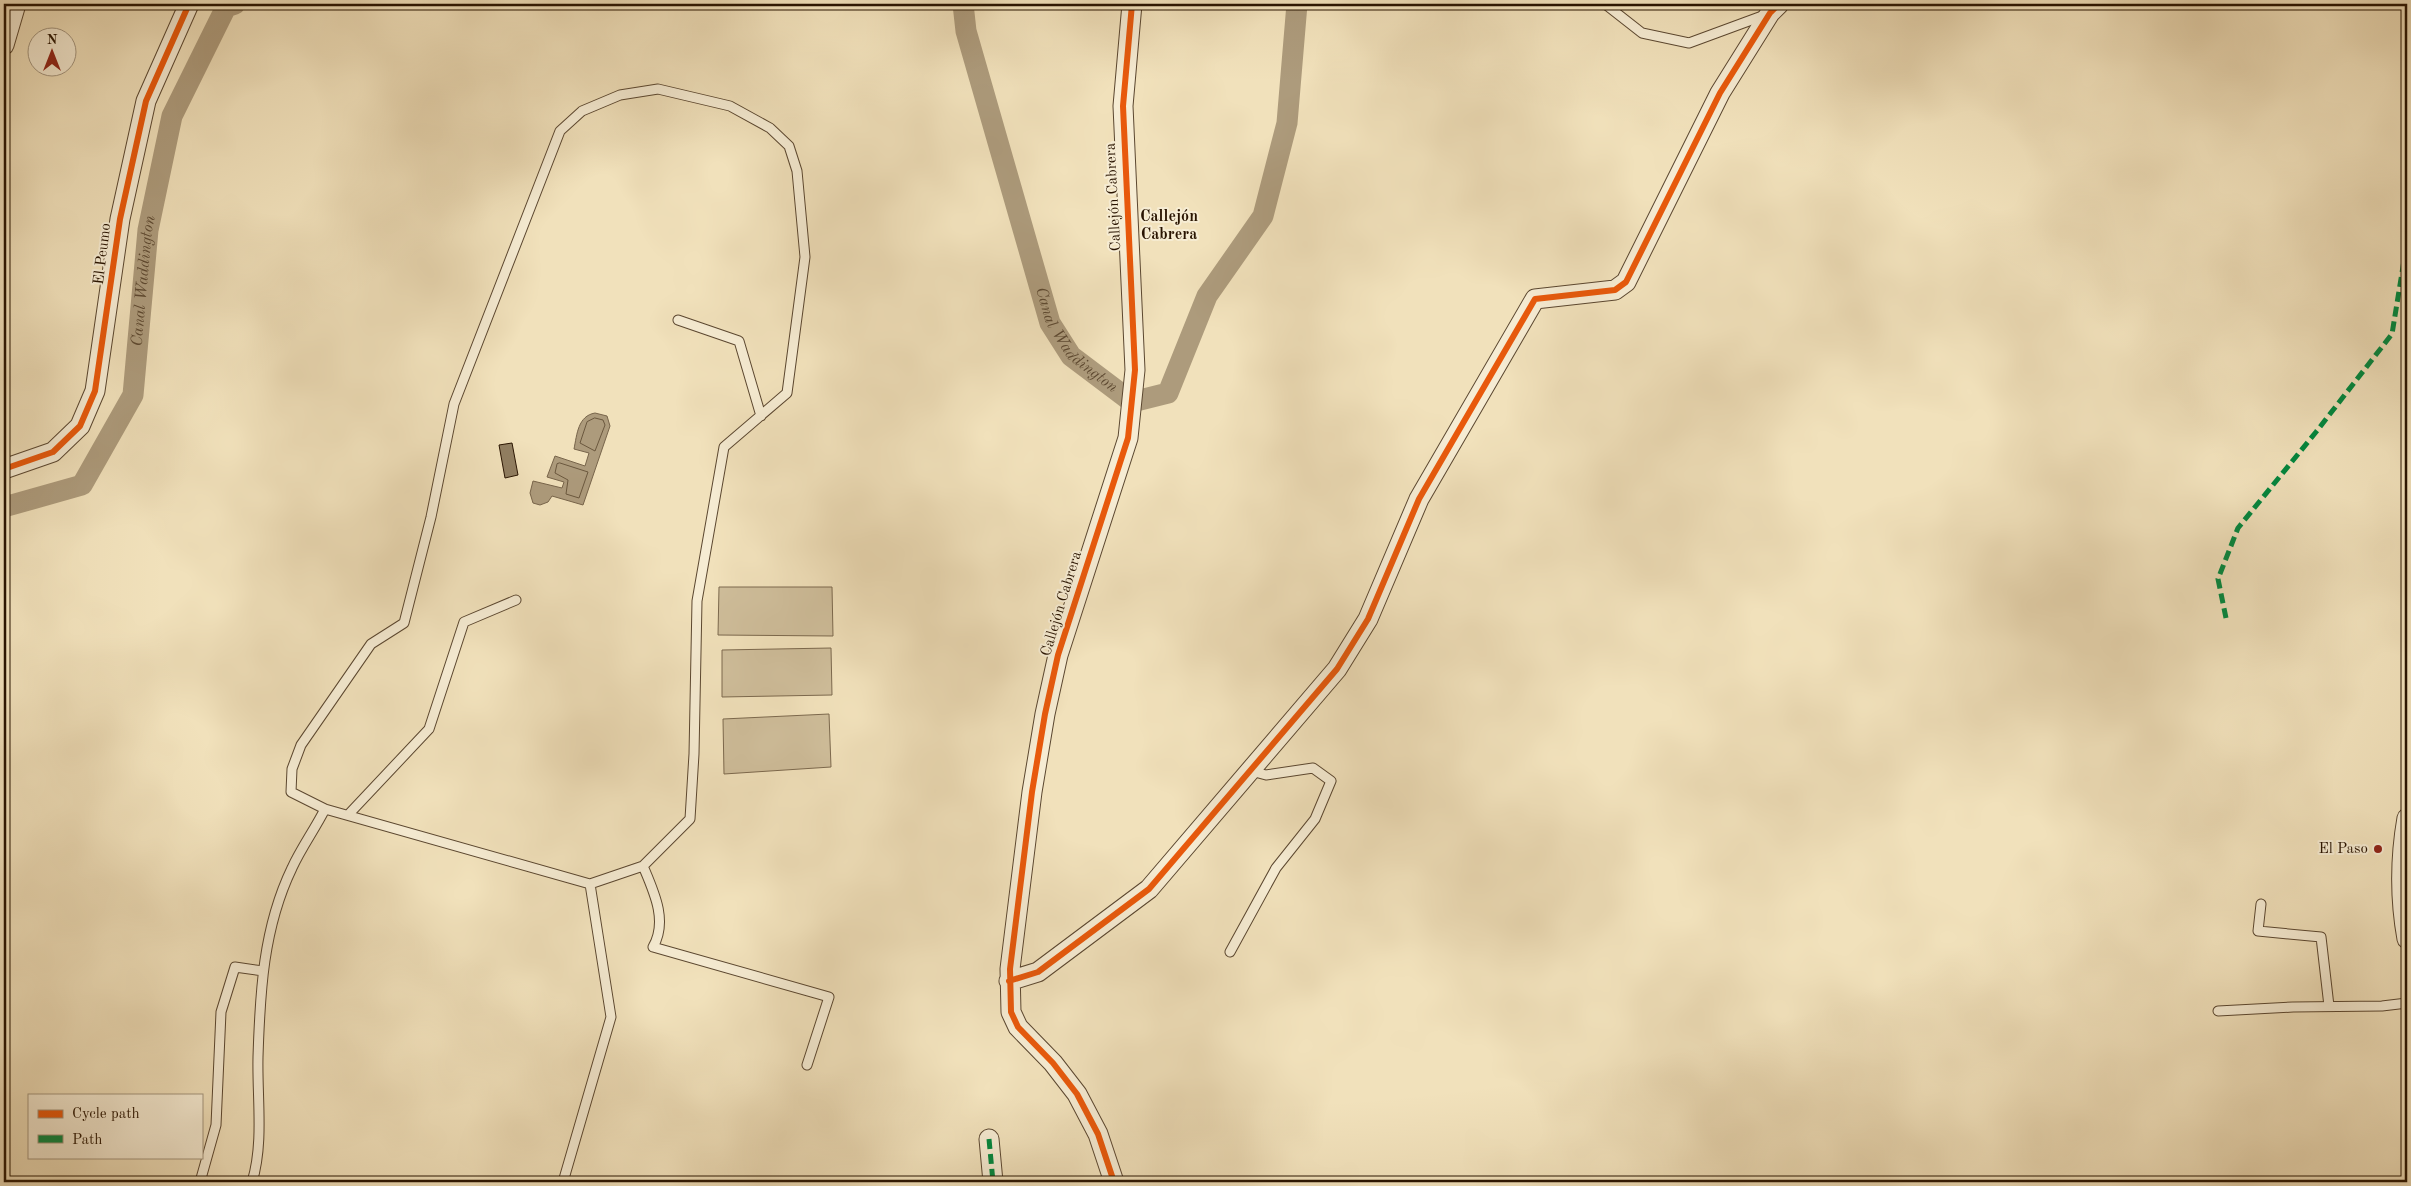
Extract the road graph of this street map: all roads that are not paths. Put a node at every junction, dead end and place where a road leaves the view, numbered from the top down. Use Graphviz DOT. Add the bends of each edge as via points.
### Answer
graph roads {
  1 [pos="16,4"];
  2 [pos="189,4"];
  3 [pos="1132,4"];
  4 [pos="1605,4"];
  5 [pos="1775,9"];
  6 [pos="4,45"];
  7 [pos="678,320"];
  8 [pos="762,416"];
  9 [pos="4,469"];
  10 [pos="516,600"];
  11 [pos="1251,771"];
  12 [pos="325,809"];
  13 [pos="348,815"];
  14 [pos="2407,818"];
  15 [pos="643,866"];
  16 [pos="590,884"];
  17 [pos="2260,904"];
  18 [pos="2407,939"];
  19 [pos="1230,952"];
  20 [pos="263,971"];
  21 [pos="1010,981"];
  22 [pos="2407,1003"];
  23 [pos="2329,1006"];
  24 [pos="2218,1011"];
  25 [pos="807,1066"];
  26 [pos="989,1139"];
  27 [pos="200,1182"];
  28 [pos="252,1182"];
  29 [pos="564,1182"];
  30 [pos="993,1182"];
  31 [pos="1114,1182"];
  1 -- 6 [label="street"];
  2 -- 9 [label="street, El Peumo" via="146,101 120,219 95,392 80,426 54,452"];
  3 -- 21 [label="street, Callejón Cabrera" via="1122,106 1135,370 1128,438 1058,655 1045,714 1032,792"];
  4 -- 5 [label="lane" via="1642,33 1689,44"];
  5 -- 11 [label="street" via="1720,93 1626,282 1615,290 1535,299 1420,499 1368,619 1337,669"];
  7 -- 8 [label="lane" via="739,341"];
  8 -- 12 [label="lane" via="787,394 805,257 797,171 789,146 770,128 730,106 658,89 620,95 582,111 560,131 454,404 431,517 404,623 371,644 301,746 292,769 291,792"];
  8 -- 15 [label="lane" via="724,447 697,601 690,819"];
  10 -- 13 [label="lane" via="464,622 429,729"];
  11 -- 19 [label="lane" via="1266,775 1313,768 1331,780 1315,819 1276,868"];
  11 -- 21 [label="street" via="1149,889 1038,972"];
  12 -- 13 [label="lane"];
  12 -- 20 [label="lane" via="292,868 276,908"];
  13 -- 16 [label="lane"];
  14 -- 18 [label="street" via="2402,873"];
  15 -- 16 [label="lane"];
  15 -- 25 [label="lane" via="659,909 660,935 653,947 829,997"];
  16 -- 29 [label="lane" via="611,1017"];
  17 -- 23 [label="lane" via="2258,931 2321,937"];
  20 -- 27 [label="lane" via="234,967 221,1012 216,1124"];
  20 -- 28 [label="lane" via="258,1129"];
  21 -- 31 [label="street, Callejón Cabrera" via="1011,1012 1018,1027 1077,1094 1098,1134"];
  22 -- 23 [label="lane"];
  23 -- 24 [label="lane"];
  26 -- 30 [label="street"];
}
